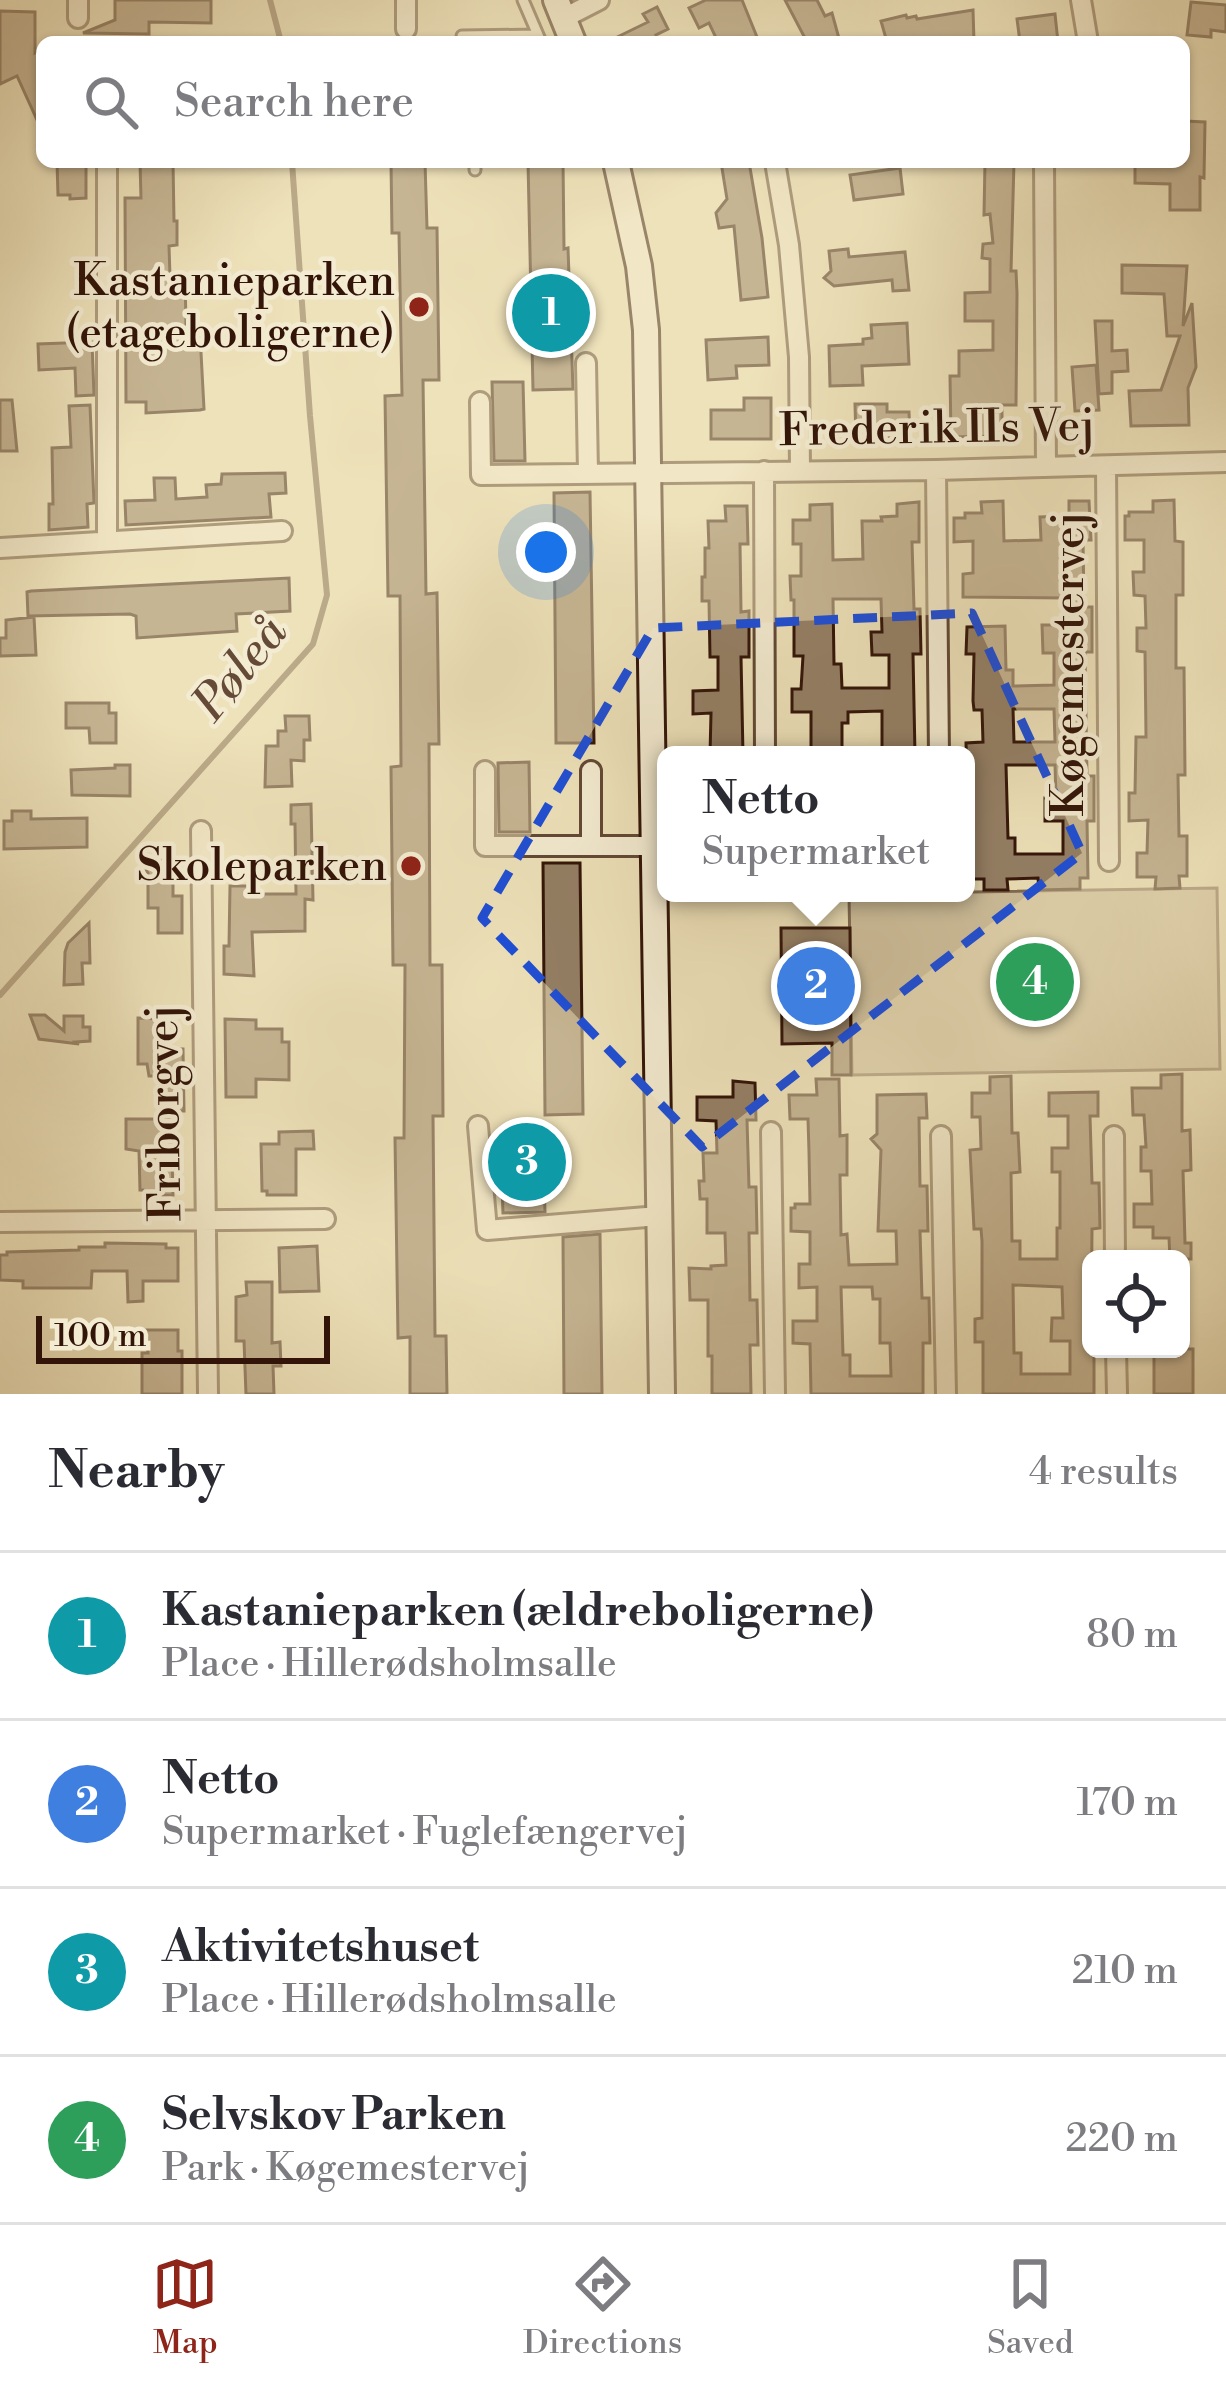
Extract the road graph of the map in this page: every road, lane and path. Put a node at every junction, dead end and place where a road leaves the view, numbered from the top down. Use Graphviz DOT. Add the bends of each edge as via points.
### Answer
graph roads {
  1 [pos="406,0"];
  2 [pos="523,0"];
  3 [pos="599,0"];
  4 [pos="1081,0"];
  5 [pos="564,20"];
  6 [pos="406,28"];
  7 [pos="539,36"];
  8 [pos="1087,36"];
  9 [pos="106,168"];
  10 [pos="618,168"];
  11 [pos="776,168"];
  12 [pos="1044,168"];
  13 [pos="586,363"];
  14 [pos="479,403"];
  15 [pos="1226,462"];
  16 [pos="1106,466"];
  17 [pos="1046,467"];
  18 [pos="800,470"];
  19 [pos="936,470"];
  20 [pos="764,471"];
  21 [pos="587,473"];
  22 [pos="649,473"];
  23 [pos="282,531"];
  24 [pos="106,541"];
  25 [pos="0,548"];
  26 [pos="765,746"];
  27 [pos="939,746"];
  28 [pos="485,771"];
  29 [pos="591,771"];
  30 [pos="201,832"];
  31 [pos="591,846"];
  32 [pos="654,846"];
  33 [pos="1109,861"];
  34 [pos="478,1126"];
  35 [pos="771,1132"];
  36 [pos="941,1136"];
  37 [pos="1114,1136"];
  38 [pos="658,1216"];
  39 [pos="325,1220"];
  40 [pos="206,1221"];
  41 [pos="0,1222"];
  42 [pos="1115,1250"];
  43 [pos="1116,1358"];
  44 [pos="208,1394"];
  45 [pos="662,1394"];
  46 [pos="776,1394"];
  47 [pos="946,1394"];
  48 [pos="1117,1394"];
  1 -- 6 [label="street"];
  2 -- 7 [label="lane"];
  3 -- 5 [label="street"];
  4 -- 8 [label="street"];
  9 -- 24 [label="street"];
  10 -- 22 [label="street" via="646,330"];
  11 -- 18 [label="street" via="797,335"];
  12 -- 17 [label="street"];
  13 -- 21 [label="street"];
  14 -- 21 [label="street, Frederik IIs Vej" via="481,475"];
  15 -- 16 [label="street, Frederik IIs Vej"];
  16 -- 17 [label="street, Frederik IIs Vej"];
  16 -- 33 [label="street, Køgemestervej"];
  17 -- 19 [label="street, Frederik IIs Vej"];
  18 -- 19 [label="street, Frederik IIs Vej"];
  18 -- 20 [label="street, Frederik IIs Vej"];
  19 -- 27 [label="street"];
  20 -- 22 [label="street, Frederik IIs Vej"];
  20 -- 26 [label="street"];
  21 -- 22 [label="street, Frederik IIs Vej"];
  22 -- 32 [label="street"];
  23 -- 24 [label="street"];
  24 -- 25 [label="street"];
  28 -- 31 [label="street" via="485,846"];
  29 -- 31 [label="street"];
  30 -- 40 [label="street, Friborgvej"];
  31 -- 32 [label="street"];
  32 -- 38 [label="street"];
  34 -- 38 [label="street" via="487,1230"];
  35 -- 46 [label="street"];
  36 -- 47 [label="street"];
  37 -- 42 [label="street"];
  38 -- 45 [label="street"];
  39 -- 40 [label="street"];
  40 -- 41 [label="street"];
  40 -- 44 [label="street, Friborgvej"];
  43 -- 48 [label="street"];
}
